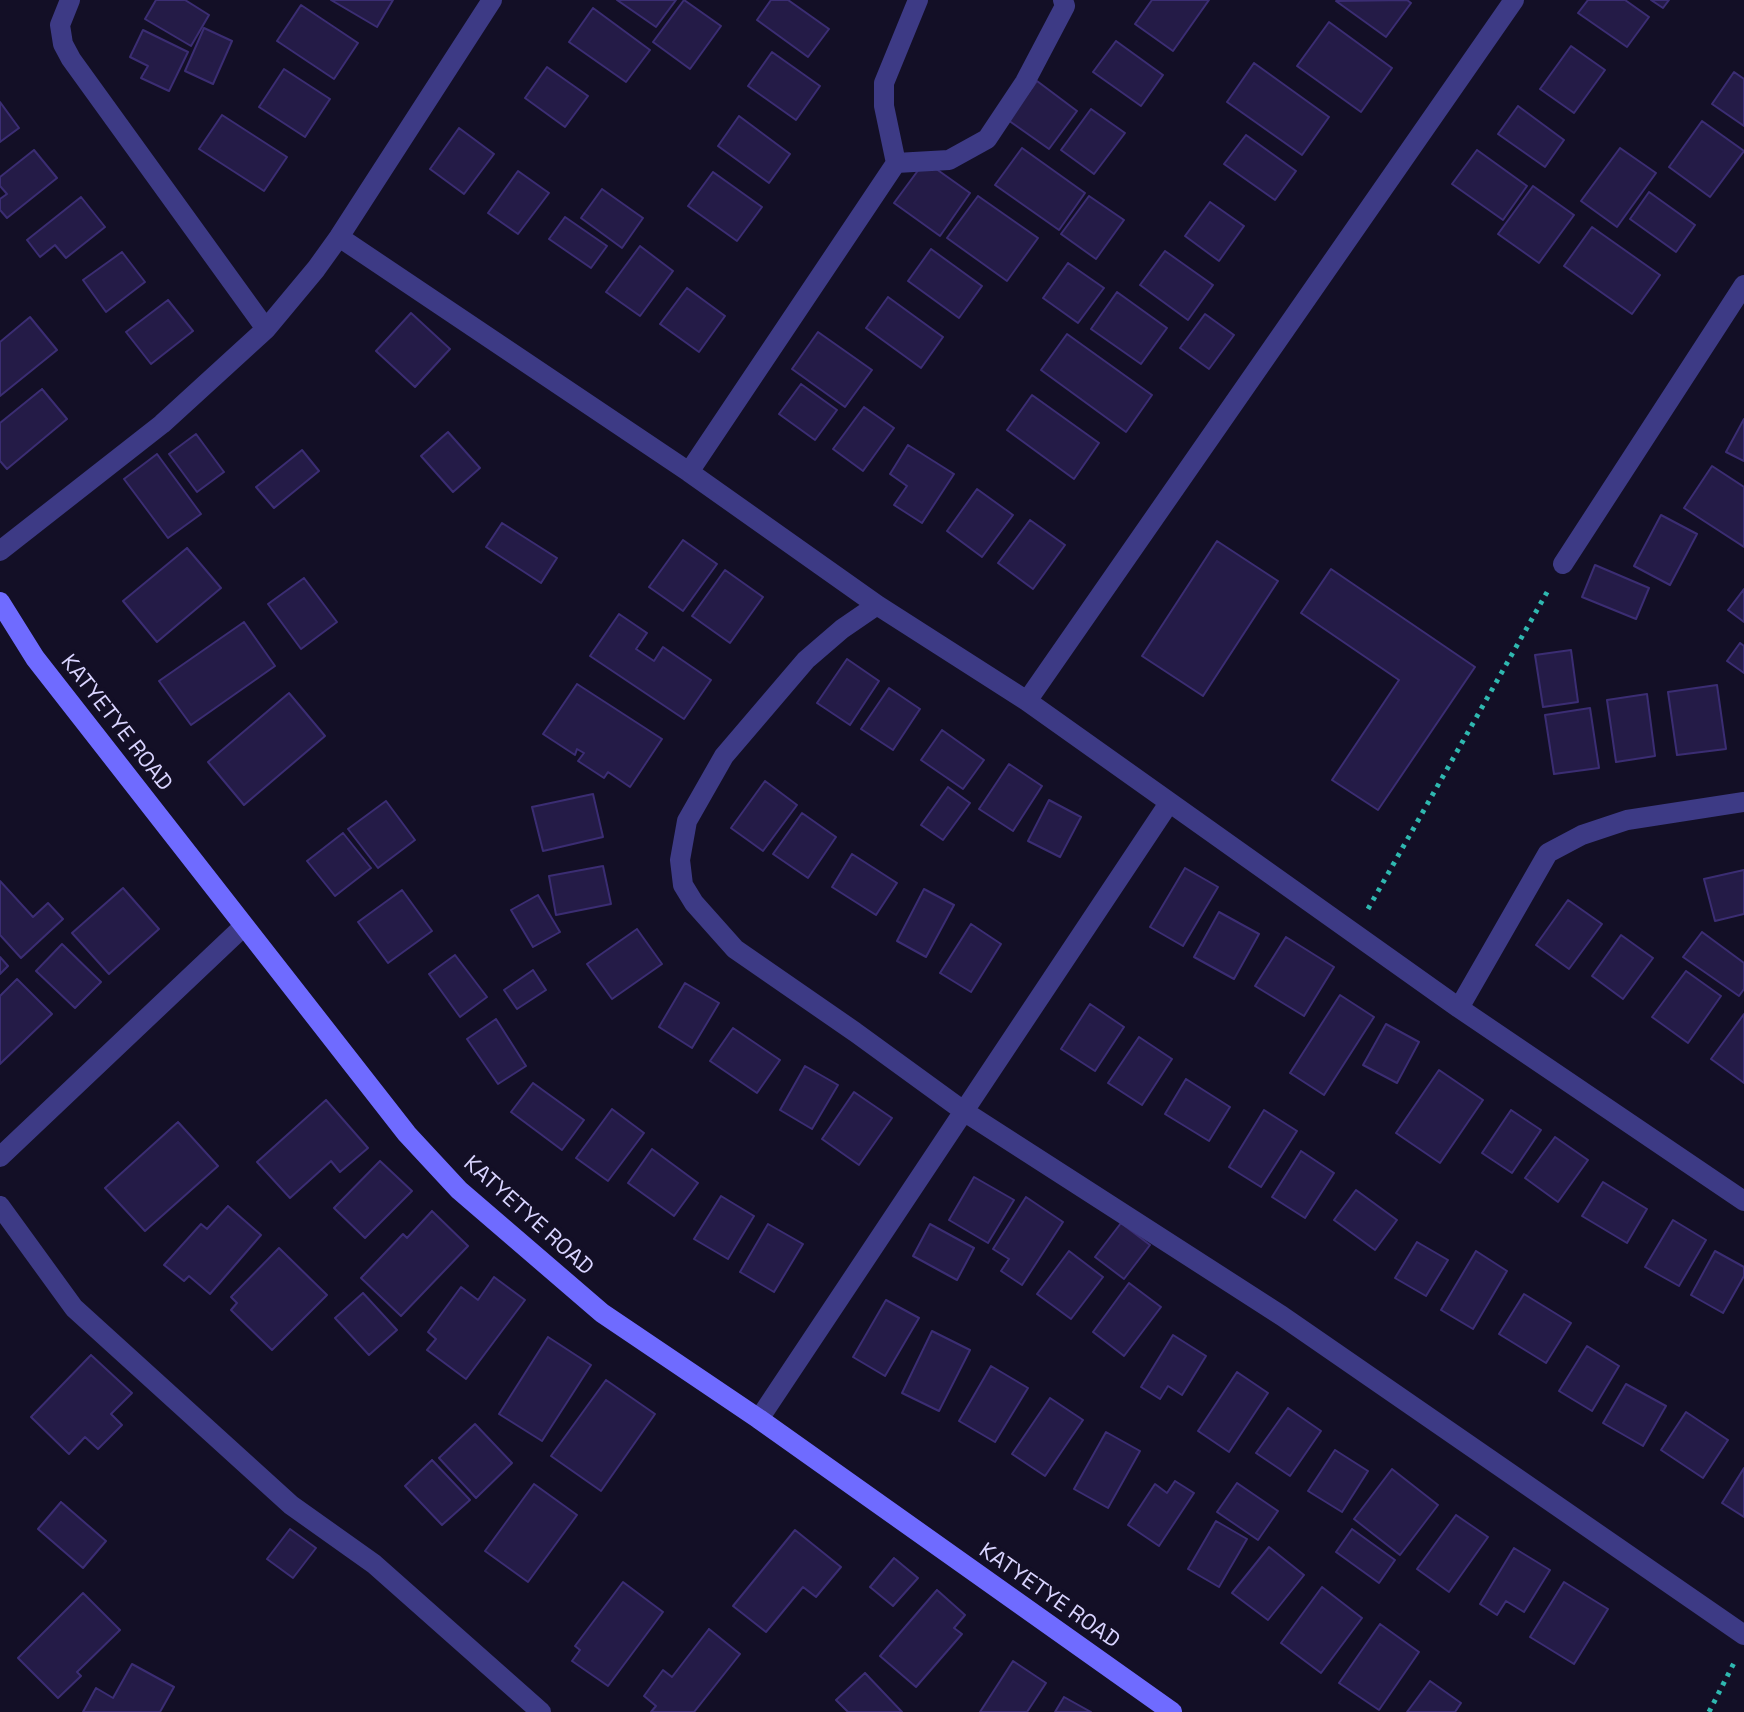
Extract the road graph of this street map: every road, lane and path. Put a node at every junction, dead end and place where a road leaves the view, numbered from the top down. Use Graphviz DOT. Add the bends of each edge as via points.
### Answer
graph roads {
  1 [pos="70,0"];
  2 [pos="492,0"];
  3 [pos="918,0"];
  4 [pos="1063,0"];
  5 [pos="1514,0"];
  6 [pos="896,163"];
  7 [pos="339,237"];
  8 [pos="1744,285"];
  9 [pos="266,329"];
  10 [pos="689,472"];
  11 [pos="0,551"];
  12 [pos="1563,564"];
  13 [pos="0,602"];
  14 [pos="877,605"];
  15 [pos="1027,701"];
  16 [pos="1744,802"];
  17 [pos="1169,803"];
  18 [pos="244,926"];
  19 [pos="1353,934"];
  20 [pos="1459,1008"];
  21 [pos="965,1112"];
  22 [pos="0,1157"];
  23 [pos="1744,1201"];
  24 [pos="0,1206"];
  25 [pos="759,1419"];
  26 [pos="1744,1635"];
  27 [pos="1737,1657"];
  28 [pos="541,1712"];
  29 [pos="1172,1712"];
  30 [pos="1709,1712"];
  1 -- 9 [label="street" via="60,25 71,59"];
  2 -- 7 [label="street"];
  3 -- 6 [label="street" via="884,83"];
  4 -- 6 [label="street" via="1065,6 1033,68 987,139 949,160"];
  5 -- 15 [label="street"];
  6 -- 10 [label="street"];
  7 -- 9 [label="street"];
  7 -- 10 [label="street"];
  8 -- 12 [label="street"];
  9 -- 11 [label="street" via="162,424"];
  10 -- 14 [label="street"];
  12 -- 19 [label="path"];
  13 -- 18 [label="street, KATYETYE ROAD" via="35,658"];
  14 -- 15 [label="street"];
  14 -- 21 [label="street" via="806,660 724,756 687,821 680,860 683,885 735,949"];
  15 -- 17 [label="street"];
  16 -- 20 [label="street" via="1627,820 1548,853"];
  17 -- 19 [label="street"];
  17 -- 21 [label="street"];
  18 -- 22 [label="street"];
  18 -- 25 [label="street, KATYETYE ROAD" via="407,1134 459,1190 602,1313"];
  19 -- 20 [label="street"];
  20 -- 23 [label="street"];
  21 -- 25 [label="street"];
  21 -- 26 [label="street" via="1282,1316"];
  24 -- 28 [label="street" via="74,1308 291,1505 374,1564"];
  25 -- 29 [label="street, KATYETYE ROAD"];
  27 -- 30 [label="path"];
}
